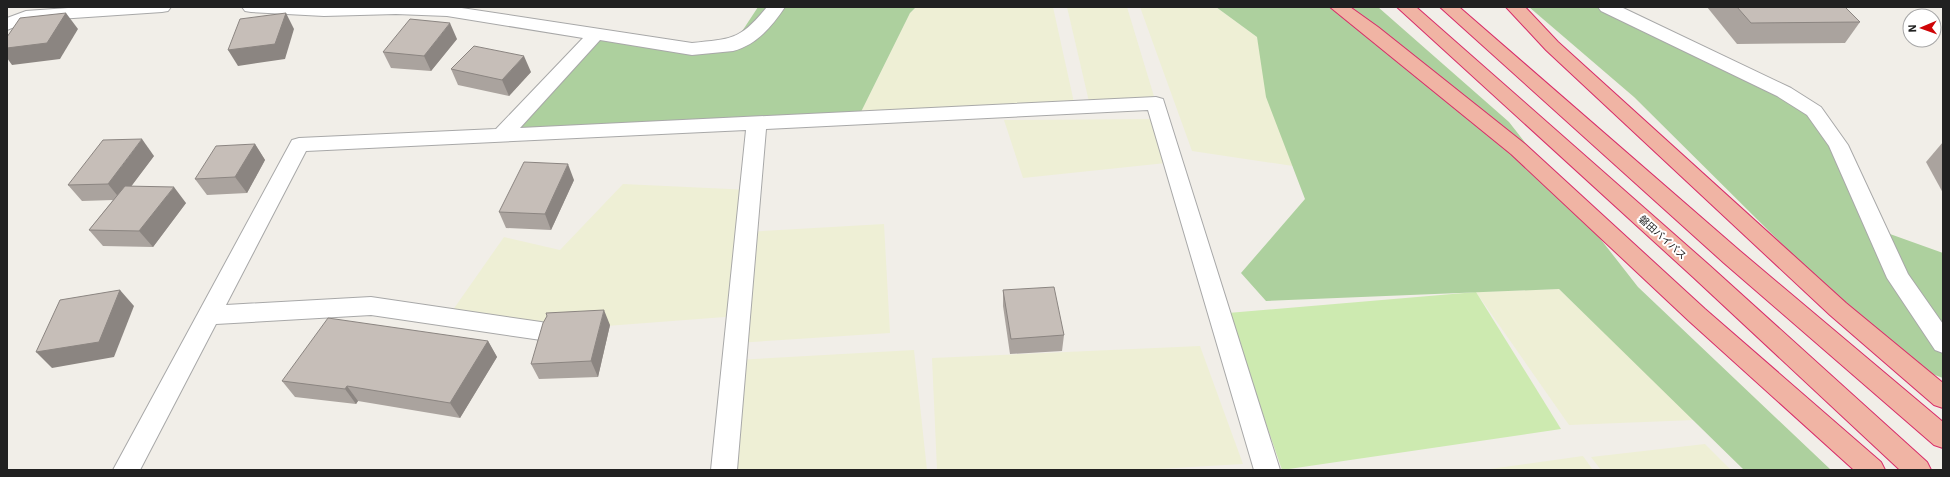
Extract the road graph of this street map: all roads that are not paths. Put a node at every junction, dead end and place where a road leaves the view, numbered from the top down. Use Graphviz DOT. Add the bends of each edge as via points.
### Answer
graph roads {
  1 [pos="162,7"];
  2 [pos="251,7"];
  3 [pos="776,7"];
  4 [pos="1339,7"];
  5 [pos="1406,7"];
  6 [pos="1449,7"];
  7 [pos="1515,7"];
  8 [pos="1607,7"];
  9 [pos="7,25"];
  10 [pos="596,34"];
  11 [pos="757,123"];
  12 [pos="502,135"];
  13 [pos="209,315"];
  14 [pos="541,331"];
  15 [pos="1943,343"];
  16 [pos="1943,398"];
  17 [pos="1943,437"];
  18 [pos="126,470"];
  19 [pos="724,470"];
  20 [pos="1267,470"];
  21 [pos="1872,470"];
  22 [pos="1918,470"];
  1 -- 9 [label="street" via="26,16"];
  2 -- 10 [label="street" via="324,11 447,11"];
  3 -- 10 [label="street" via="756,32 733,45 692,49"];
  4 -- 21 [label="highway" via="1518,149 1697,315"];
  5 -- 22 [label="highway, 磐田バイパス"];
  6 -- 17 [label="highway" via="1732,257"];
  7 -- 16 [label="highway" via="1552,46 1838,309"];
  8 -- 15 [label="street" via="1784,92 1814,111 1838,145 1898,278"];
  10 -- 12 [label="street"];
  11 -- 12 [label="street"];
  11 -- 19 [label="street"];
  11 -- 20 [label="street" via="1156,103"];
  12 -- 13 [label="street" via="299,145"];
  13 -- 14 [label="street" via="371,306"];
  13 -- 18 [label="street"];
}
